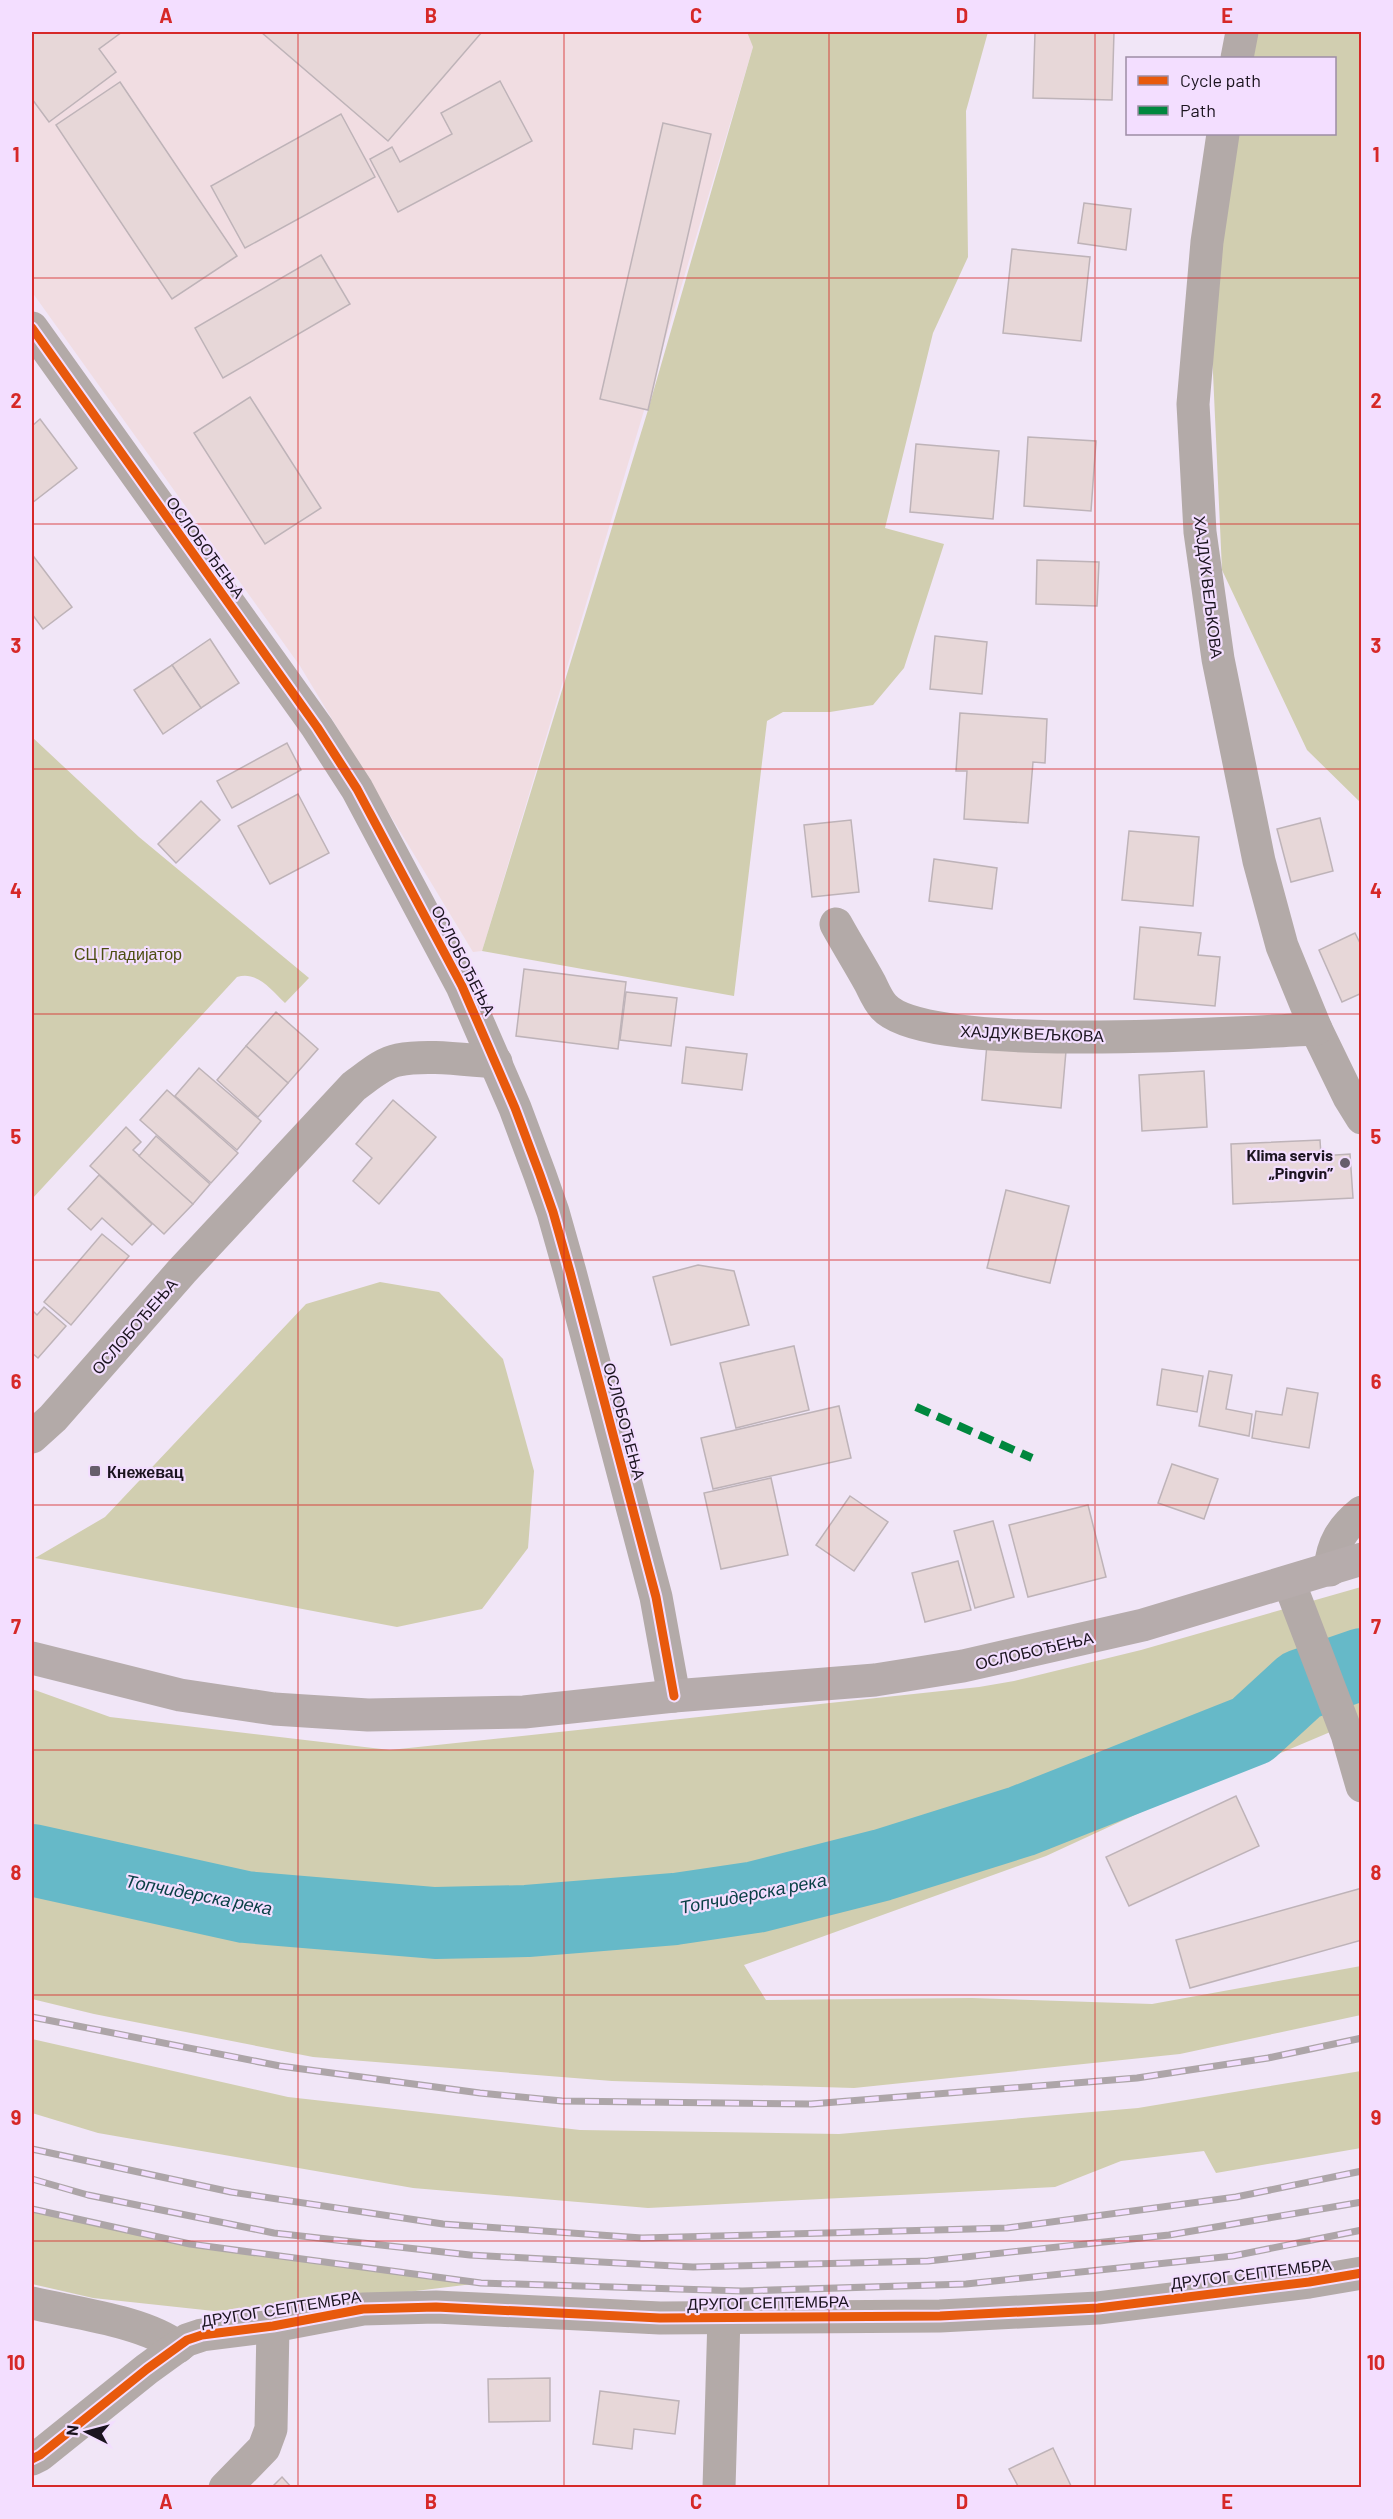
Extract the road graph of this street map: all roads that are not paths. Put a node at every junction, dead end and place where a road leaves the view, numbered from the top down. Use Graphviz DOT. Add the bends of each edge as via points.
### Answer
graph roads {
  1 [pos="1242,32"];
  2 [pos="1236,57"];
  3 [pos="1223,135"];
  4 [pos="32,328"];
  5 [pos="836,924"];
  6 [pos="1316,1029"];
  7 [pos="496,1062"];
  8 [pos="1362,1118"];
  9 [pos="32,1437"];
  10 [pos="1362,1512"];
  11 [pos="1362,1559"];
  12 [pos="1330,1570"];
  13 [pos="1289,1582"];
  14 [pos="32,1658"];
  15 [pos="674,1696"];
  16 [pos="1361,1782"];
  17 [pos="1362,2273"];
  18 [pos="32,2303"];
  19 [pos="724,2318"];
  20 [pos="273,2326"];
  21 [pos="178,2347"];
  22 [pos="32,2459"];
  23 [pos="225,2487"];
  24 [pos="719,2487"];
  1 -- 2 [label="street"];
  3 -- 6 [label="street, ХАЈДУК ВЕЉКОВА" via="1207,242 1193,404 1200,532 1218,659 1259,861 1282,946"];
  4 -- 7 [label="street, ОСЛОБОЂЕЊА" via="317,727 357,789 462,986"];
  5 -- 6 [label="street, ХАЈДУК ВЕЉКОВА" via="884,1007 906,1021 934,1028 1066,1037"];
  6 -- 8 [label="street, ХАЈДУК ВЕЉКОВА"];
  7 -- 9 [label="street, ОСЛОБОЂЕЊА" via="398,1060 354,1086"];
  7 -- 15 [label="street, ОСЛОБОЂЕЊА" via="556,1222 656,1597"];
  10 -- 12 [label="street" via="1338,1537"];
  11 -- 12 [label="main road, ОСЛОБОЂЕЊА"];
  12 -- 13 [label="main road, ОСЛОБОЂЕЊА"];
  13 -- 15 [label="main road, ОСЛОБОЂЕЊА" via="1143,1625 963,1666 875,1680"];
  13 -- 16 [label="street" via="1347,1734"];
  14 -- 15 [label="main road" via="180,1695 274,1709 368,1715 524,1712"];
  17 -- 19 [label="street, ДРУГОГ СЕПТЕМБРА" via="1098,2308 940,2316"];
  18 -- 21 [label="street" via="129,2326 167,2338"];
  19 -- 20 [label="street, ДРУГОГ СЕПТЕМБРА" via="394,2307"];
  19 -- 24 [label="street"];
  20 -- 21 [label="street, ДРУГОГ СЕПТЕМБРА" via="202,2335"];
  20 -- 23 [label="street" via="271,2429 264,2448"];
  21 -- 22 [label="street, ДРУГОГ СЕПТЕМБРА"];
}
